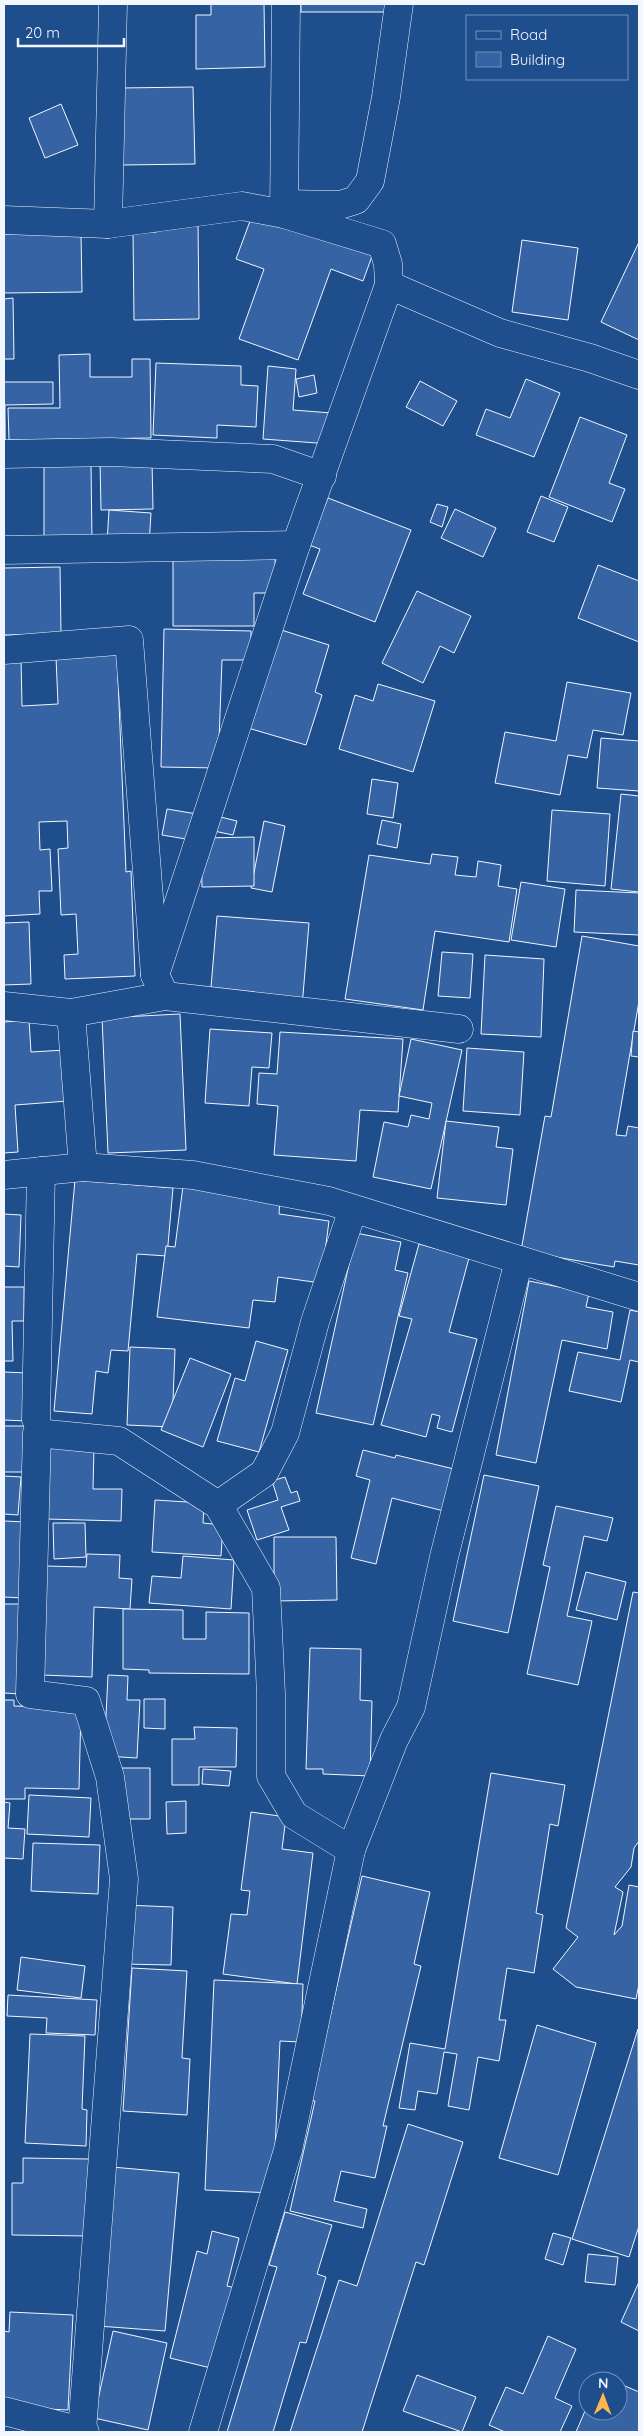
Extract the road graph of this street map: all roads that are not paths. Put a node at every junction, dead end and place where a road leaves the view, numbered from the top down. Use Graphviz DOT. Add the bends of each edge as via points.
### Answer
graph roads {
  1 [pos="113,4"];
  2 [pos="286,4"];
  3 [pos="398,4"];
  4 [pos="284,209"];
  5 [pos="4,220"];
  6 [pos="108,224"];
  7 [pos="389,285"];
  8 [pos="639,375"];
  9 [pos="4,454"];
  10 [pos="322,476"];
  11 [pos="296,545"];
  12 [pos="4,550"];
  13 [pos="4,650"];
  14 [pos="160,986"];
  15 [pos="4,1006"];
  16 [pos="71,1014"];
  17 [pos="459,1029"];
  18 [pos="83,1168"];
  19 [pos="42,1172"];
  20 [pos="4,1175"];
  21 [pos="352,1209"];
  22 [pos="519,1260"];
  23 [pos="639,1297"];
  24 [pos="36,1419"];
  25 [pos="218,1505"];
  26 [pos="351,1850"];
  27 [pos="4,2411"];
  28 [pos="84,2432"];
  29 [pos="203,2432"];
  1 -- 6 [label="street"];
  2 -- 4 [label="street"];
  3 -- 4 [label="street" via="386,97 370,181 356,200 340,206"];
  4 -- 6 [label="street" via="242,206"];
  4 -- 7 [label="street" via="382,244 388,264"];
  5 -- 6 [label="street"];
  7 -- 8 [label="street" via="500,333"];
  7 -- 10 [label="street"];
  9 -- 10 [label="street" via="111,452 273,459"];
  10 -- 11 [label="street"];
  11 -- 12 [label="street"];
  11 -- 14 [label="street"];
  13 -- 14 [label="street" via="129,640"];
  14 -- 16 [label="street"];
  14 -- 17 [label="street"];
  15 -- 16 [label="street"];
  16 -- 18 [label="street"];
  18 -- 19 [label="street"];
  18 -- 21 [label="street" via="193,1175 328,1201"];
  19 -- 20 [label="street"];
  19 -- 24 [label="street"];
  21 -- 22 [label="street"];
  21 -- 25 [label="street" via="315,1322 285,1433 264,1473"];
  22 -- 23 [label="street"];
  22 -- 26 [label="street" via="444,1557 410,1707"];
  25 -- 26 [label="street" via="266,1588 271,1776 294,1815"];
  25 -- 28 [label="street" via="119,1441 37,1433 30,1694 86,1701 110,1777 124,1879"];
  26 -- 29 [label="street" via="288,2150"];
  27 -- 28 [label="street"];
}
